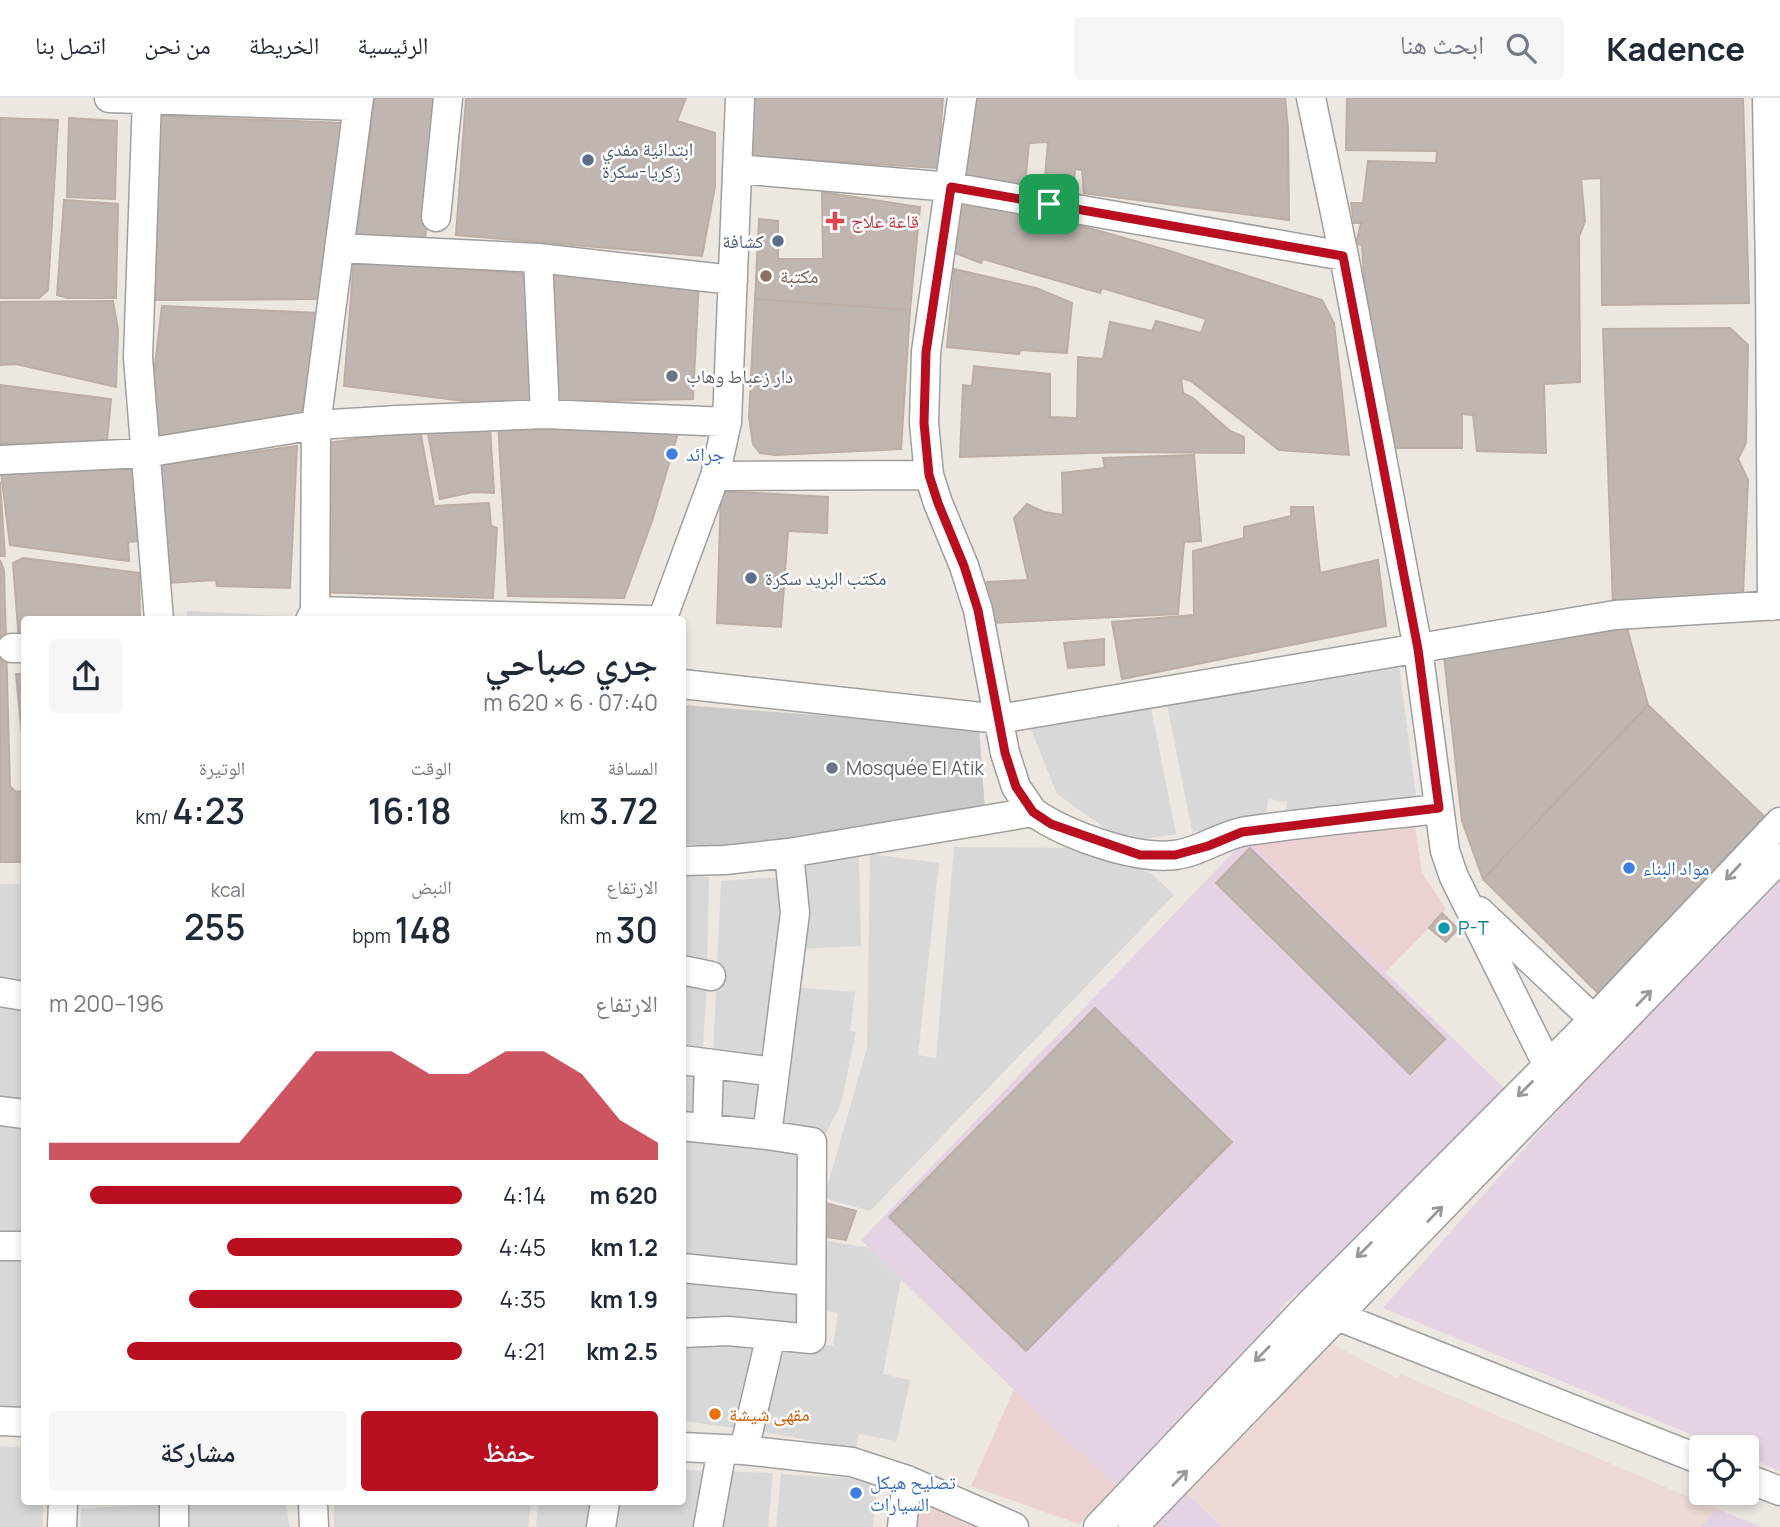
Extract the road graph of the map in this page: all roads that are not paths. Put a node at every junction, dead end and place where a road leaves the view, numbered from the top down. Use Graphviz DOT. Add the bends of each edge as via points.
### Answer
graph roads {
  1 [pos="109,98"];
  2 [pos="448,98"];
  3 [pos="740,98"];
  4 [pos="962,98"];
  5 [pos="1311,98"];
  6 [pos="1767,98"];
  7 [pos="147,99"];
  8 [pos="359,102"];
  9 [pos="737,169"];
  10 [pos="951,187"];
  11 [pos="436,217"];
  12 [pos="339,248"];
  13 [pos="1343,256"];
  14 [pos="538,258"];
  15 [pos="1775,273"];
  16 [pos="733,280"];
  17 [pos="545,414"];
  18 [pos="727,422"];
  19 [pos="316,425"];
  20 [pos="145,453"];
  21 [pos="0,460"];
  22 [pos="929,475"];
  23 [pos="715,476"];
  24 [pos="1776,605"];
  25 [pos="312,615"];
  26 [pos="159,616"];
  27 [pos="449,616"];
  28 [pos="663,616"];
  29 [pos="1418,649"];
  30 [pos="686,684"];
  31 [pos="999,719"];
  32 [pos="1439,808"];
  33 [pos="1033,812"];
  34 [pos="1780,822"];
  35 [pos="789,853"];
  36 [pos="1780,858"];
  37 [pos="686,861"];
  38 [pos="1464,897"];
  39 [pos="686,971"];
  40 [pos="711,976"];
  41 [pos="0,992"];
  42 [pos="21,996"];
  43 [pos="1601,1027"];
  44 [pos="696,1062"];
  45 [pos="774,1072"];
  46 [pos="1555,1074"];
  47 [pos="0,1111"];
  48 [pos="21,1114"];
  49 [pos="695,1127"];
  50 [pos="767,1135"];
  51 [pos="0,1246"];
  52 [pos="21,1246"];
  53 [pos="686,1268"];
  54 [pos="811,1282"];
  55 [pos="1310,1305"];
  56 [pos="1336,1315"];
  57 [pos="686,1333"];
  58 [pos="771,1335"];
  59 [pos="0,1421"];
  60 [pos="21,1422"];
  61 [pos="686,1447"];
  62 [pos="733,1449"];
  63 [pos="1689,1455"];
  64 [pos="907,1480"];
  65 [pos="1759,1483"];
  66 [pos="1780,1491"];
  67 [pos="63,1505"];
  68 [pos="174,1505"];
  69 [pos="313,1505"];
  70 [pos="604,1505"];
  71 [pos="62,1527"];
  72 [pos="174,1527"];
  73 [pos="314,1527"];
  74 [pos="601,1527"];
  75 [pos="708,1527"];
  76 [pos="902,1527"];
  77 [pos="1014,1527"];
  78 [pos="1098,1527"];
  79 [pos="1133,1527"];
  1 -- 7 [label="street"];
  2 -- 11 [label="street"];
  3 -- 9 [label="street"];
  4 -- 10 [label="street"];
  5 -- 13 [label="street"];
  6 -- 15 [label="street"];
  7 -- 8 [label="street"];
  7 -- 20 [label="street" via="138,358"];
  8 -- 12 [label="street"];
  9 -- 10 [label="street"];
  9 -- 16 [label="street"];
  10 -- 13 [label="street"];
  10 -- 22 [label="street" via="926,352 924,423"];
  12 -- 14 [label="street"];
  12 -- 19 [label="street"];
  13 -- 29 [label="street"];
  14 -- 16 [label="street"];
  14 -- 17 [label="street"];
  15 -- 24 [label="street"];
  16 -- 18 [label="street"];
  17 -- 18 [label="street"];
  17 -- 19 [label="street"];
  18 -- 23 [label="street"];
  19 -- 20 [label="street"];
  19 -- 25 [label="street"];
  20 -- 21 [label="street"];
  20 -- 26 [label="street"];
  22 -- 23 [label="street"];
  22 -- 31 [label="street" via="978,610"];
  23 -- 28 [label="street"];
  24 -- 29 [label="street" via="1615,615"];
  25 -- 27 [label="street"];
  29 -- 31 [label="street"];
  29 -- 32 [label="street"];
  30 -- 31 [label="street"];
  31 -- 33 [label="street" via="1016,787"];
  32 -- 33 [label="street" via="1242,832 1175,855 1140,855 1051,824"];
  32 -- 38 [label="street" via="1445,850"];
  33 -- 35 [label="street"];
  34 -- 43 [label="street, one-way"];
  35 -- 37 [label="street"];
  35 -- 45 [label="street" via="795,913"];
  43 -- 36 [label="street, one-way"];
  38 -- 43 [label="street"];
  38 -- 46 [label="street"];
  39 -- 40 [label="street"];
  41 -- 42 [label="street"];
  43 -- 46 [label="street"];
  44 -- 45 [label="street"];
  44 -- 49 [label="street"];
  45 -- 50 [label="street"];
  46 -- 55 [label="street, one-way"];
  56 -- 46 [label="street, one-way"];
  47 -- 48 [label="street"];
  49 -- 50 [label="street"];
  50 -- 54 [label="street" via="812,1142"];
  51 -- 52 [label="street"];
  53 -- 54 [label="street"];
  54 -- 58 [label="street" via="811,1339"];
  55 -- 56 [label="street"];
  55 -- 78 [label="street, one-way"];
  56 -- 63 [label="street"];
  79 -- 56 [label="street, one-way"];
  57 -- 58 [label="street"];
  58 -- 62 [label="street"];
  59 -- 60 [label="street"];
  61 -- 62 [label="street"];
  62 -- 64 [label="street" via="852,1462"];
  62 -- 75 [label="street"];
  64 -- 76 [label="street"];
  64 -- 77 [label="street"];
  65 -- 66 [label="street"];
  67 -- 71 [label="street"];
  68 -- 72 [label="street"];
  69 -- 73 [label="street"];
  70 -- 74 [label="street"];
}
